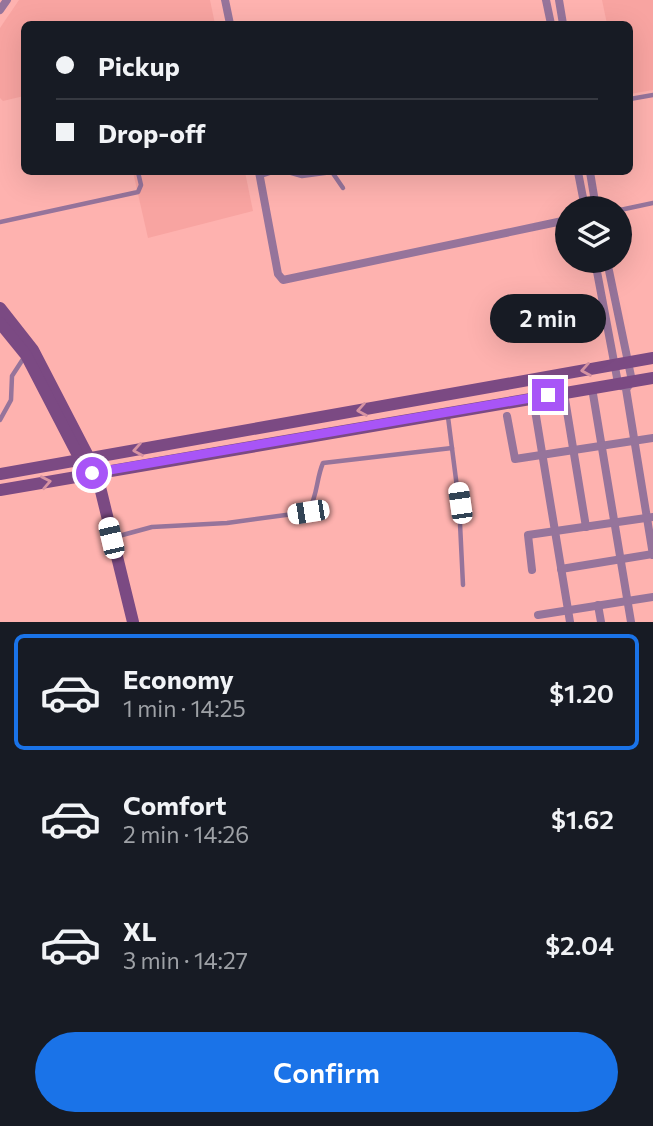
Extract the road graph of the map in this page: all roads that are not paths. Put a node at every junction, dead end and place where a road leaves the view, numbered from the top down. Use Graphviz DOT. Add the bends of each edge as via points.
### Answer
graph roads {
  1 [pos="7,0"];
  2 [pos="225,0"];
  3 [pos="546,0"];
  4 [pos="559,0"];
  5 [pos="0,10"];
  6 [pos="229,21"];
  7 [pos="550,21"];
  8 [pos="563,21"];
  9 [pos="653,95"];
  10 [pos="633,98"];
  11 [pos="139,175"];
  12 [pos="259,175"];
  13 [pos="334,175"];
  14 [pos="579,175"];
  15 [pos="590,175"];
  16 [pos="343,188"];
  17 [pos="583,196"];
  18 [pos="594,196"];
  19 [pos="653,203"];
  20 [pos="632,207"];
  21 [pos="0,222"];
  22 [pos="555,223"];
  23 [pos="597,273"];
  24 [pos="610,273"];
  25 [pos="0,308"];
  26 [pos="0,323"];
  27 [pos="26,355"];
  28 [pos="653,358"];
  29 [pos="629,363"];
  30 [pos="614,365"];
  31 [pos="653,378"];
  32 [pos="625,385"];
  33 [pos="592,388"];
  34 [pos="564,393"];
  35 [pos="533,398"];
  36 [pos="447,412"];
  37 [pos="507,416"];
  38 [pos="0,420"];
  39 [pos="653,438"];
  40 [pos="634,441"];
  41 [pos="604,446"];
  42 [pos="452,447"];
  43 [pos="573,450"];
  44 [pos="544,455"];
  45 [pos="83,459"];
  46 [pos="92,473"];
  47 [pos="0,474"];
  48 [pos="0,490"];
  49 [pos="650,518"];
  50 [pos="616,523"];
  51 [pos="586,527"];
  52 [pos="555,531"];
  53 [pos="111,538"];
  54 [pos="653,555"];
  55 [pos="622,559"];
  56 [pos="561,569"];
  57 [pos="532,570"];
  58 [pos="463,585"];
  59 [pos="653,597"];
  60 [pos="628,601"];
  61 [pos="598,605"];
  62 [pos="568,610"];
  63 [pos="538,615"];
  64 [pos="133,622"];
  65 [pos="570,622"];
  66 [pos="601,622"];
  67 [pos="631,622"];
  1 -- 5 [label="street"];
  2 -- 6 [label="street"];
  3 -- 7 [label="street"];
  4 -- 8 [label="street"];
  9 -- 10 [label="lane"];
  11 -- 21 [label="lane" via="141,185 135,193"];
  12 -- 22 [label="street" via="278,274 283,280"];
  13 -- 16 [label="lane"];
  14 -- 17 [label="street"];
  15 -- 18 [label="street"];
  19 -- 20 [label="lane"];
  23 -- 30 [label="street"];
  24 -- 29 [label="street"];
  25 -- 45 [label="main road" via="33,350"];
  26 -- 27 [label="main road"];
  27 -- 38 [label="lane" via="12,376 11,400"];
  27 -- 45 [label="main road"];
  28 -- 29 [label="main road"];
  29 -- 30 [label="main road"];
  29 -- 32 [label="street"];
  30 -- 32 [label="street"];
  30 -- 45 [label="main road, one-way"];
  31 -- 32 [label="main road"];
  32 -- 33 [label="main road"];
  32 -- 40 [label="street"];
  33 -- 34 [label="main road"];
  33 -- 41 [label="street"];
  34 -- 35 [label="main road"];
  34 -- 43 [label="street"];
  35 -- 36 [label="main road"];
  35 -- 44 [label="street"];
  36 -- 42 [label="lane"];
  36 -- 46 [label="main road"];
  37 -- 44 [label="street" via="515,459"];
  39 -- 40 [label="street"];
  40 -- 41 [label="street"];
  40 -- 49 [label="street"];
  41 -- 43 [label="street"];
  41 -- 50 [label="street"];
  42 -- 53 [label="lane" via="323,463 308,512 152,527"];
  42 -- 58 [label="lane" via="460,503"];
  43 -- 44 [label="street"];
  43 -- 51 [label="street"];
  44 -- 52 [label="street"];
  45 -- 46 [label="main road"];
  45 -- 47 [label="main road"];
  48 -- 46 [label="main road, one-way"];
  46 -- 53 [label="main road" via="100,487"];
  49 -- 50 [label="street"];
  49 -- 54 [label="street"];
  50 -- 51 [label="street"];
  50 -- 55 [label="street"];
  51 -- 52 [label="street"];
  52 -- 56 [label="street"];
  52 -- 57 [label="street" via="528,535"];
  53 -- 64 [label="main road"];
  54 -- 55 [label="street"];
  55 -- 56 [label="street"];
  55 -- 60 [label="street"];
  56 -- 62 [label="street"];
  59 -- 60 [label="street"];
  60 -- 61 [label="street"];
  60 -- 67 [label="street"];
  61 -- 62 [label="street"];
  61 -- 66 [label="street"];
  62 -- 63 [label="street"];
  62 -- 65 [label="street"];
}
